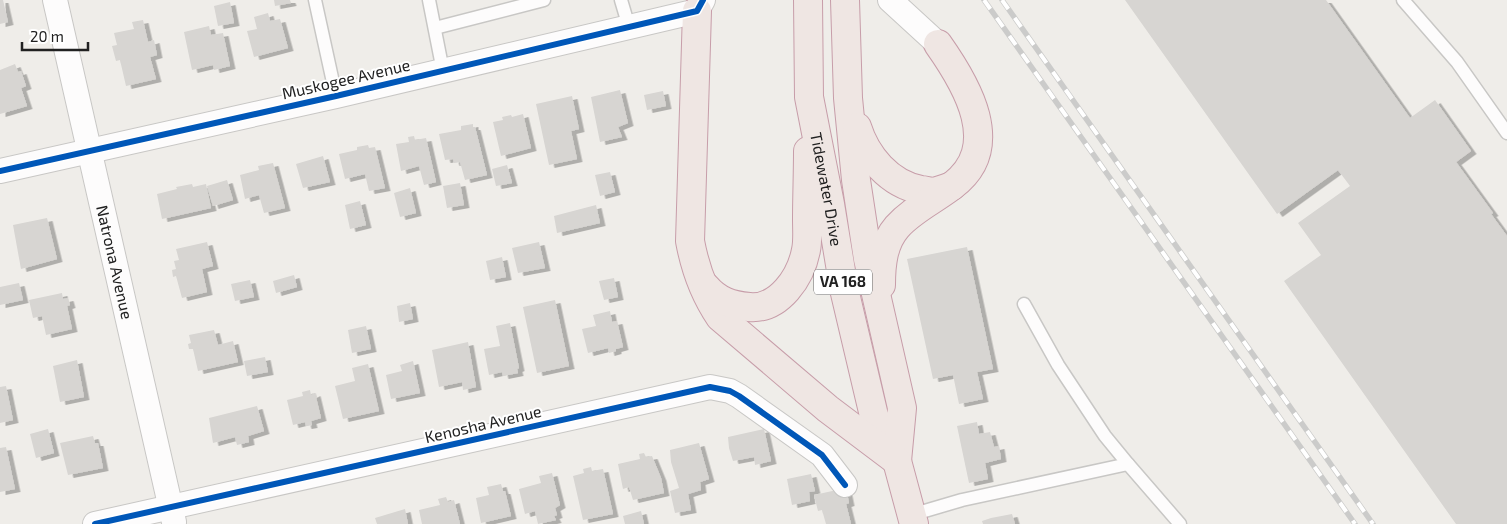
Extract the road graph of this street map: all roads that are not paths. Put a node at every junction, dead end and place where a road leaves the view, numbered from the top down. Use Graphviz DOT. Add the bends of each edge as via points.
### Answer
graph roads {
  1 [pos="55,0"];
  2 [pos="315,0"];
  3 [pos="429,0"];
  4 [pos="544,0"];
  5 [pos="621,0"];
  6 [pos="808,0"];
  7 [pos="845,0"];
  8 [pos="890,0"];
  9 [pos="907,0"];
  10 [pos="1404,0"];
  11 [pos="700,6"];
  12 [pos="629,27"];
  13 [pos="435,28"];
  14 [pos="938,44"];
  15 [pos="443,71"];
  16 [pos="336,96"];
  17 [pos="809,97"];
  18 [pos="848,98"];
  19 [pos="1507,133"];
  20 [pos="90,150"];
  21 [pos="0,171"];
  22 [pos="954,186"];
  23 [pos="704,284"];
  24 [pos="1024,304"];
  25 [pos="881,322"];
  26 [pos="897,461"];
  27 [pos="1128,464"];
  28 [pos="846,485"];
  29 [pos="172,516"];
  30 [pos="912,519"];
  31 [pos="95,524"];
  32 [pos="1180,524"];
  1 -- 20 [label="street, Natrona Avenue"];
  2 -- 16 [label="lane"];
  3 -- 13 [label="lane"];
  4 -- 13 [label="lane"];
  5 -- 12 [label="lane"];
  6 -- 17 [label="highway, Tidewater Drive / VA 168"];
  7 -- 18 [label="highway, Tidewater Drive / VA 168"];
  8 -- 14 [label="street"];
  9 -- 14 [label="lane"];
  10 -- 19 [label="lane" via="1457,62"];
  11 -- 12 [label="street, Muskogee Avenue"];
  11 -- 23 [label="highway" via="690,242 694,263"];
  12 -- 15 [label="street, Muskogee Avenue"];
  13 -- 15 [label="lane"];
  14 -- 22 [label="highway" via="957,71 977,122 977,154 969,170"];
  15 -- 16 [label="street, Muskogee Avenue"];
  16 -- 20 [label="street, Muskogee Avenue"];
  17 -- 23 [label="highway" via="806,250 800,270 772,303 754,307 722,301 713,296"];
  17 -- 26 [label="highway, Tidewater Drive / VA 168" via="844,289 874,416"];
  18 -- 22 [label="highway" via="861,140 874,161 889,175 915,189 933,192"];
  18 -- 25 [label="highway, Tidewater Drive / VA 168" via="856,180"];
  20 -- 21 [label="street, Muskogee Avenue"];
  20 -- 29 [label="street, Natrona Avenue"];
  22 -- 25 [label="highway" via="910,215 896,228 887,244 881,265"];
  23 -- 26 [label="highway" via="709,302 720,317 828,409"];
  24 -- 27 [label="lane" via="1058,365"];
  25 -- 26 [label="highway, Tidewater Drive / VA 168" via="902,408"];
  26 -- 30 [label="highway, Tidewater Drive / VA 168"];
  27 -- 30 [label="lane" via="962,500"];
  27 -- 32 [label="lane"];
  28 -- 29 [label="street, Kenosha Avenue" via="822,455 739,396 710,387"];
  29 -- 31 [label="street, Kenosha Avenue"];
}
